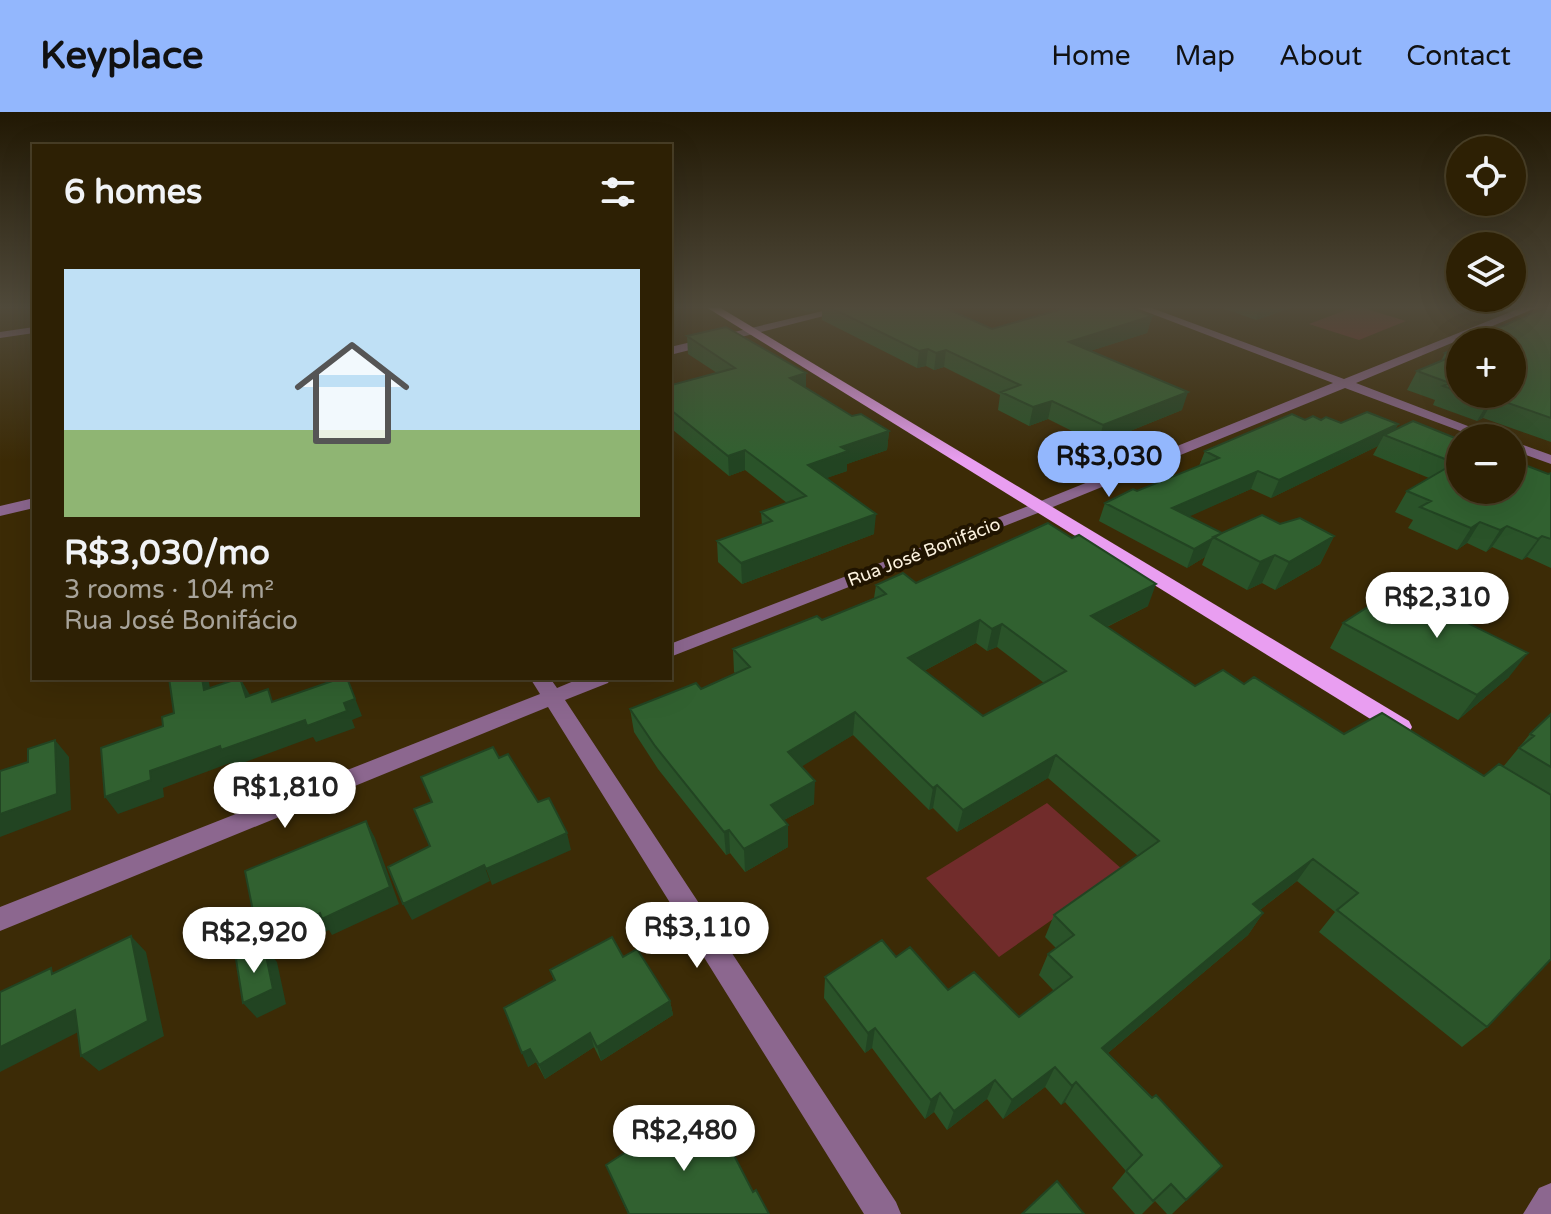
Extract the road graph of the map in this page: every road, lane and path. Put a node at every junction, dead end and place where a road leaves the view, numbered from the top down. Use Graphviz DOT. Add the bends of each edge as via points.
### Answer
graph roads {
  1 [pos="794,358"];
  2 [pos="1277,358"];
  3 [pos="1404,358"];
  4 [pos="1343,383"];
  5 [pos="1454,424"];
  6 [pos="1526,450"];
  7 [pos="1551,460"];
  8 [pos="32,503"];
  9 [pos="1037,508"];
  10 [pos="0,511"];
  11 [pos="672,650"];
  12 [pos="590,680"];
  13 [pos="546,688"];
  14 [pos="1416,736"];
  15 [pos="0,919"];
  16 [pos="1551,1200"];
  17 [pos="884,1214"];
  18 [pos="1540,1214"];
  1 -- 9 [label="main road"];
  2 -- 4 [label="street"];
  3 -- 4 [label="street, Rua José Bonifácio"];
  4 -- 5 [label="street"];
  4 -- 9 [label="street, Rua José Bonifácio"];
  6 -- 7 [label="street"];
  8 -- 10 [label="street"];
  9 -- 11 [label="street, Rua José Bonifácio"];
  9 -- 14 [label="main road"];
  12 -- 13 [label="street"];
  13 -- 15 [label="street"];
  13 -- 17 [label="street"];
  16 -- 18 [label="street"];
}
